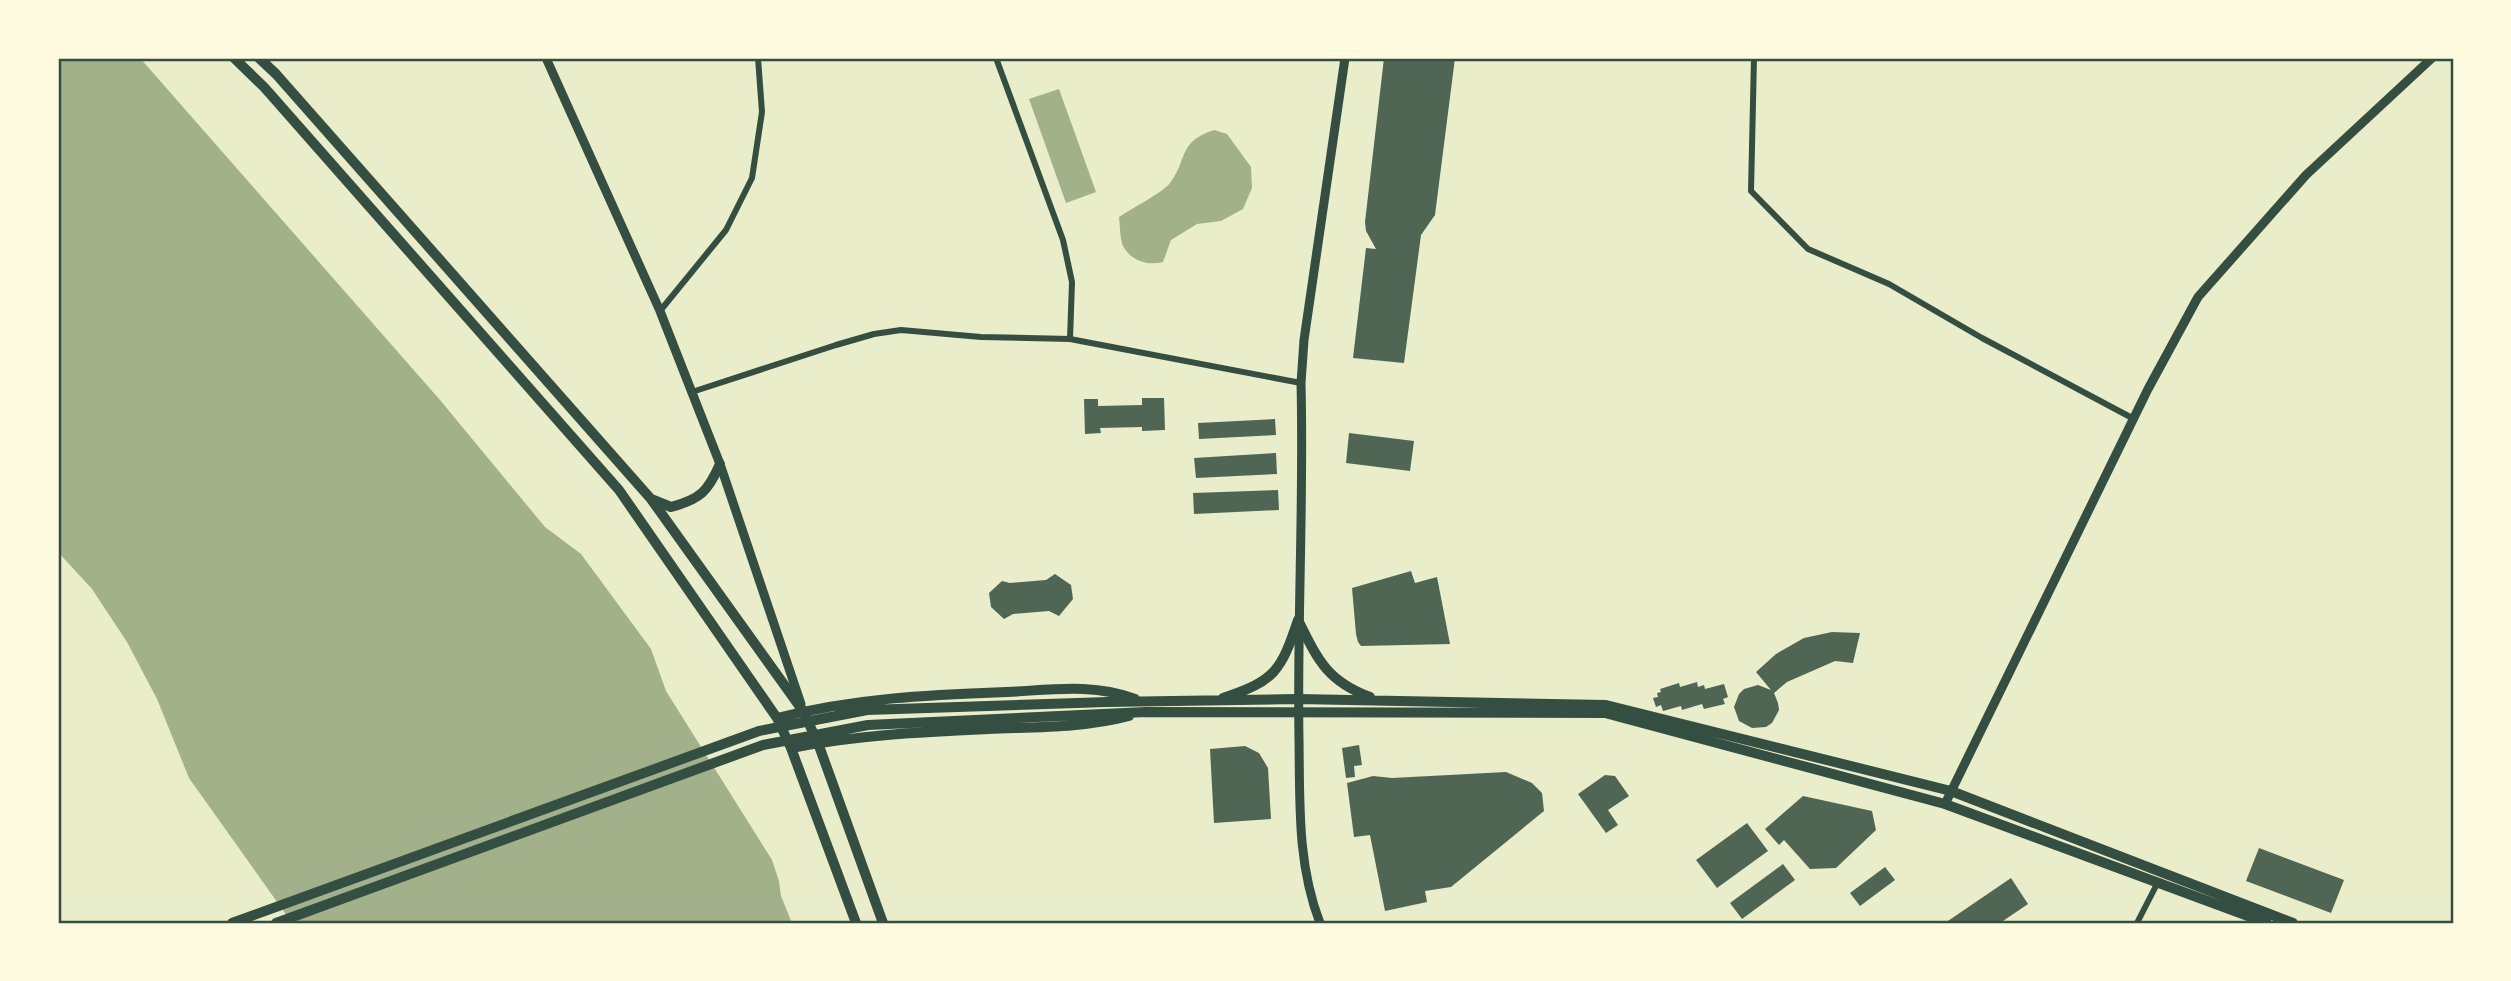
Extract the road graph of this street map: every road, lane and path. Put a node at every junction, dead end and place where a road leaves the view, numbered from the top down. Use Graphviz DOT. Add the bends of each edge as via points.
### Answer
graph roads {
  1 [pos="234,58"];
  2 [pos="259,58"];
  3 [pos="546,58"];
  4 [pos="758,58"];
  5 [pos="996,58"];
  6 [pos="1345,58"];
  7 [pos="1754,58"];
  8 [pos="2432,58"];
  9 [pos="660,311"];
  10 [pos="1070,340"];
  11 [pos="1301,383"];
  12 [pos="692,392"];
  13 [pos="2134,419"];
  14 [pos="720,464"];
  15 [pos="651,499"];
  16 [pos="1298,620"];
  17 [pos="1298,699"];
  18 [pos="1212,701"];
  19 [pos="1379,701"];
  20 [pos="1108,707"];
  21 [pos="1145,707"];
  22 [pos="803,711"];
  23 [pos="1298,712"];
  24 [pos="777,718"];
  25 [pos="818,743"];
  26 [pos="791,748"];
  27 [pos="1951,791"];
  28 [pos="1945,804"];
  29 [pos="2158,882"];
  30 [pos="232,923"];
  31 [pos="276,923"];
  32 [pos="856,923"];
  33 [pos="883,923"];
  34 [pos="1320,923"];
  35 [pos="2137,923"];
  36 [pos="2267,923"];
  37 [pos="2293,923"];
  1 -- 24 [label="main road" via="619,490"];
  2 -- 15 [label="main road"];
  3 -- 9 [label="main road"];
  4 -- 9 [label="street" via="762,112 752,178 726,230"];
  5 -- 10 [label="street" via="1063,240 1072,282"];
  6 -- 11 [label="main road"];
  7 -- 13 [label="street" via="1751,191 1808,249 1889,284"];
  8 -- 13 [label="main road" via="2306,175 2198,297"];
  9 -- 12 [label="main road"];
  10 -- 11 [label="street"];
  10 -- 12 [label="street" via="901,330 874,334"];
  11 -- 16 [label="main road"];
  12 -- 14 [label="main road"];
  13 -- 27 [label="main road"];
  14 -- 15 [label="main road" via="711,486 698,497 671,507"];
  14 -- 22 [label="main road"];
  15 -- 22 [label="main road"];
  16 -- 17 [label="main road"];
  16 -- 18 [label="main road" via="1278,669 1261,683"];
  16 -- 19 [label="main road" via="1317,658 1331,674 1348,688"];
  17 -- 18 [label="main road"];
  17 -- 19 [label="main road"];
  17 -- 23 [label="main road"];
  18 -- 21 [label="main road"];
  19 -- 27 [label="main road" via="1606,705"];
  20 -- 21 [label="main road"];
  20 -- 30 [label="main road" via="867,710 759,731"];
  20 -- 31 [label="main road" via="869,725 763,745"];
  21 -- 22 [label="main road" via="1117,692 1087,688 878,698"];
  21 -- 23 [label="main road"];
  21 -- 25 [label="main road" via="1112,721 1069,726 888,734"];
  22 -- 24 [label="main road"];
  22 -- 25 [label="main road"];
  23 -- 28 [label="main road" via="1605,713"];
  23 -- 34 [label="main road" via="1300,840 1306,880"];
  24 -- 26 [label="main road"];
  25 -- 26 [label="main road"];
  25 -- 33 [label="main road"];
  26 -- 32 [label="main road"];
  27 -- 28 [label="main road"];
  27 -- 37 [label="main road"];
  28 -- 29 [label="main road"];
  29 -- 35 [label="street"];
  29 -- 36 [label="main road"];
}
